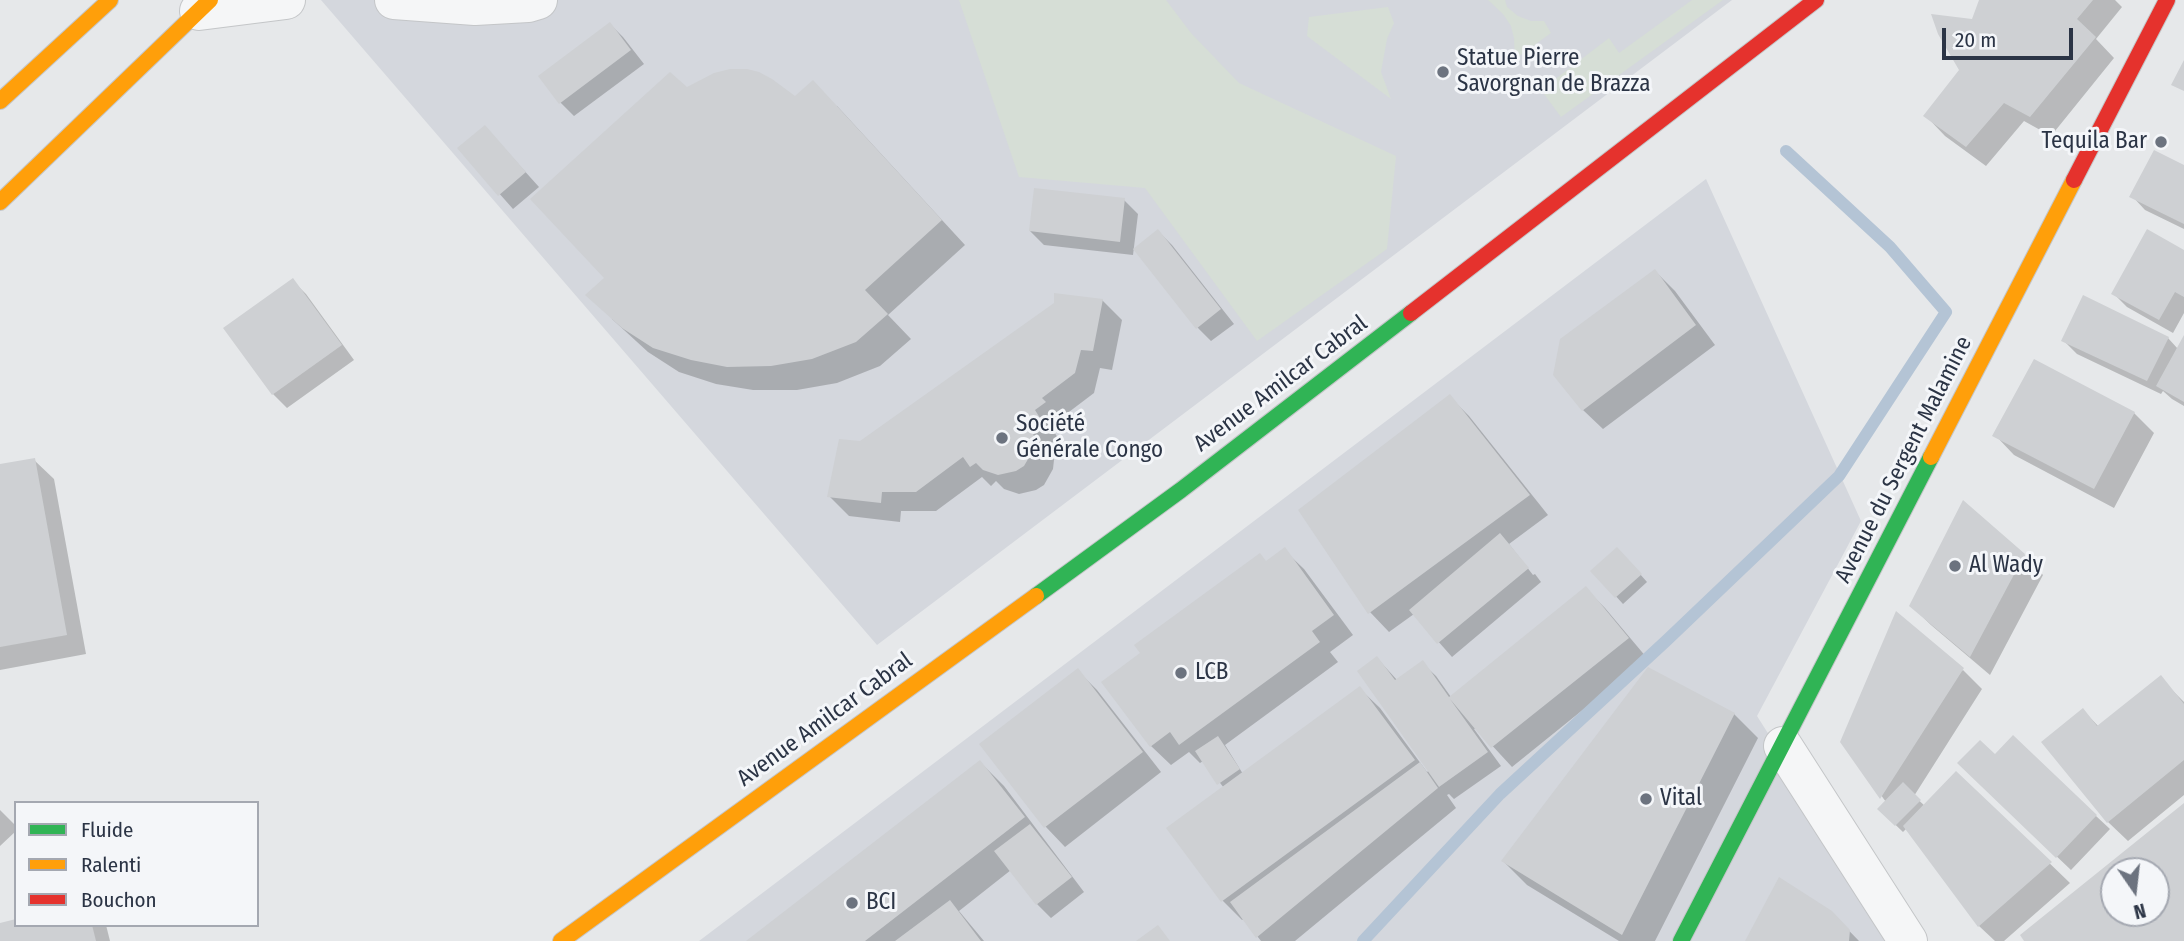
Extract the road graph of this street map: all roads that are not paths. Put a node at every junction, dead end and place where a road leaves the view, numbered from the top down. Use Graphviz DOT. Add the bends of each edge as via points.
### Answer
graph roads {
  1 [pos="110,0"];
  2 [pos="286,0"];
  3 [pos="394,0"];
  4 [pos="538,0"];
  5 [pos="1816,0"];
  6 [pos="2167,0"];
  7 [pos="205,5"];
  8 [pos="0,101"];
  9 [pos="0,202"];
  10 [pos="1783,746"];
  11 [pos="561,941"];
  12 [pos="1681,941"];
  13 [pos="1908,941"];
  1 -- 8 [label="main road"];
  2 -- 7 [label="street"];
  3 -- 4 [label="street" via="475,6"];
  5 -- 11 [label="main road, Avenue Amilcar Cabral" via="1181,490"];
  6 -- 10 [label="main road, Avenue du Sergent Malamine"];
  7 -- 9 [label="main road"];
  10 -- 12 [label="main road, Avenue du Sergent Malamine"];
  10 -- 13 [label="street"];
}
